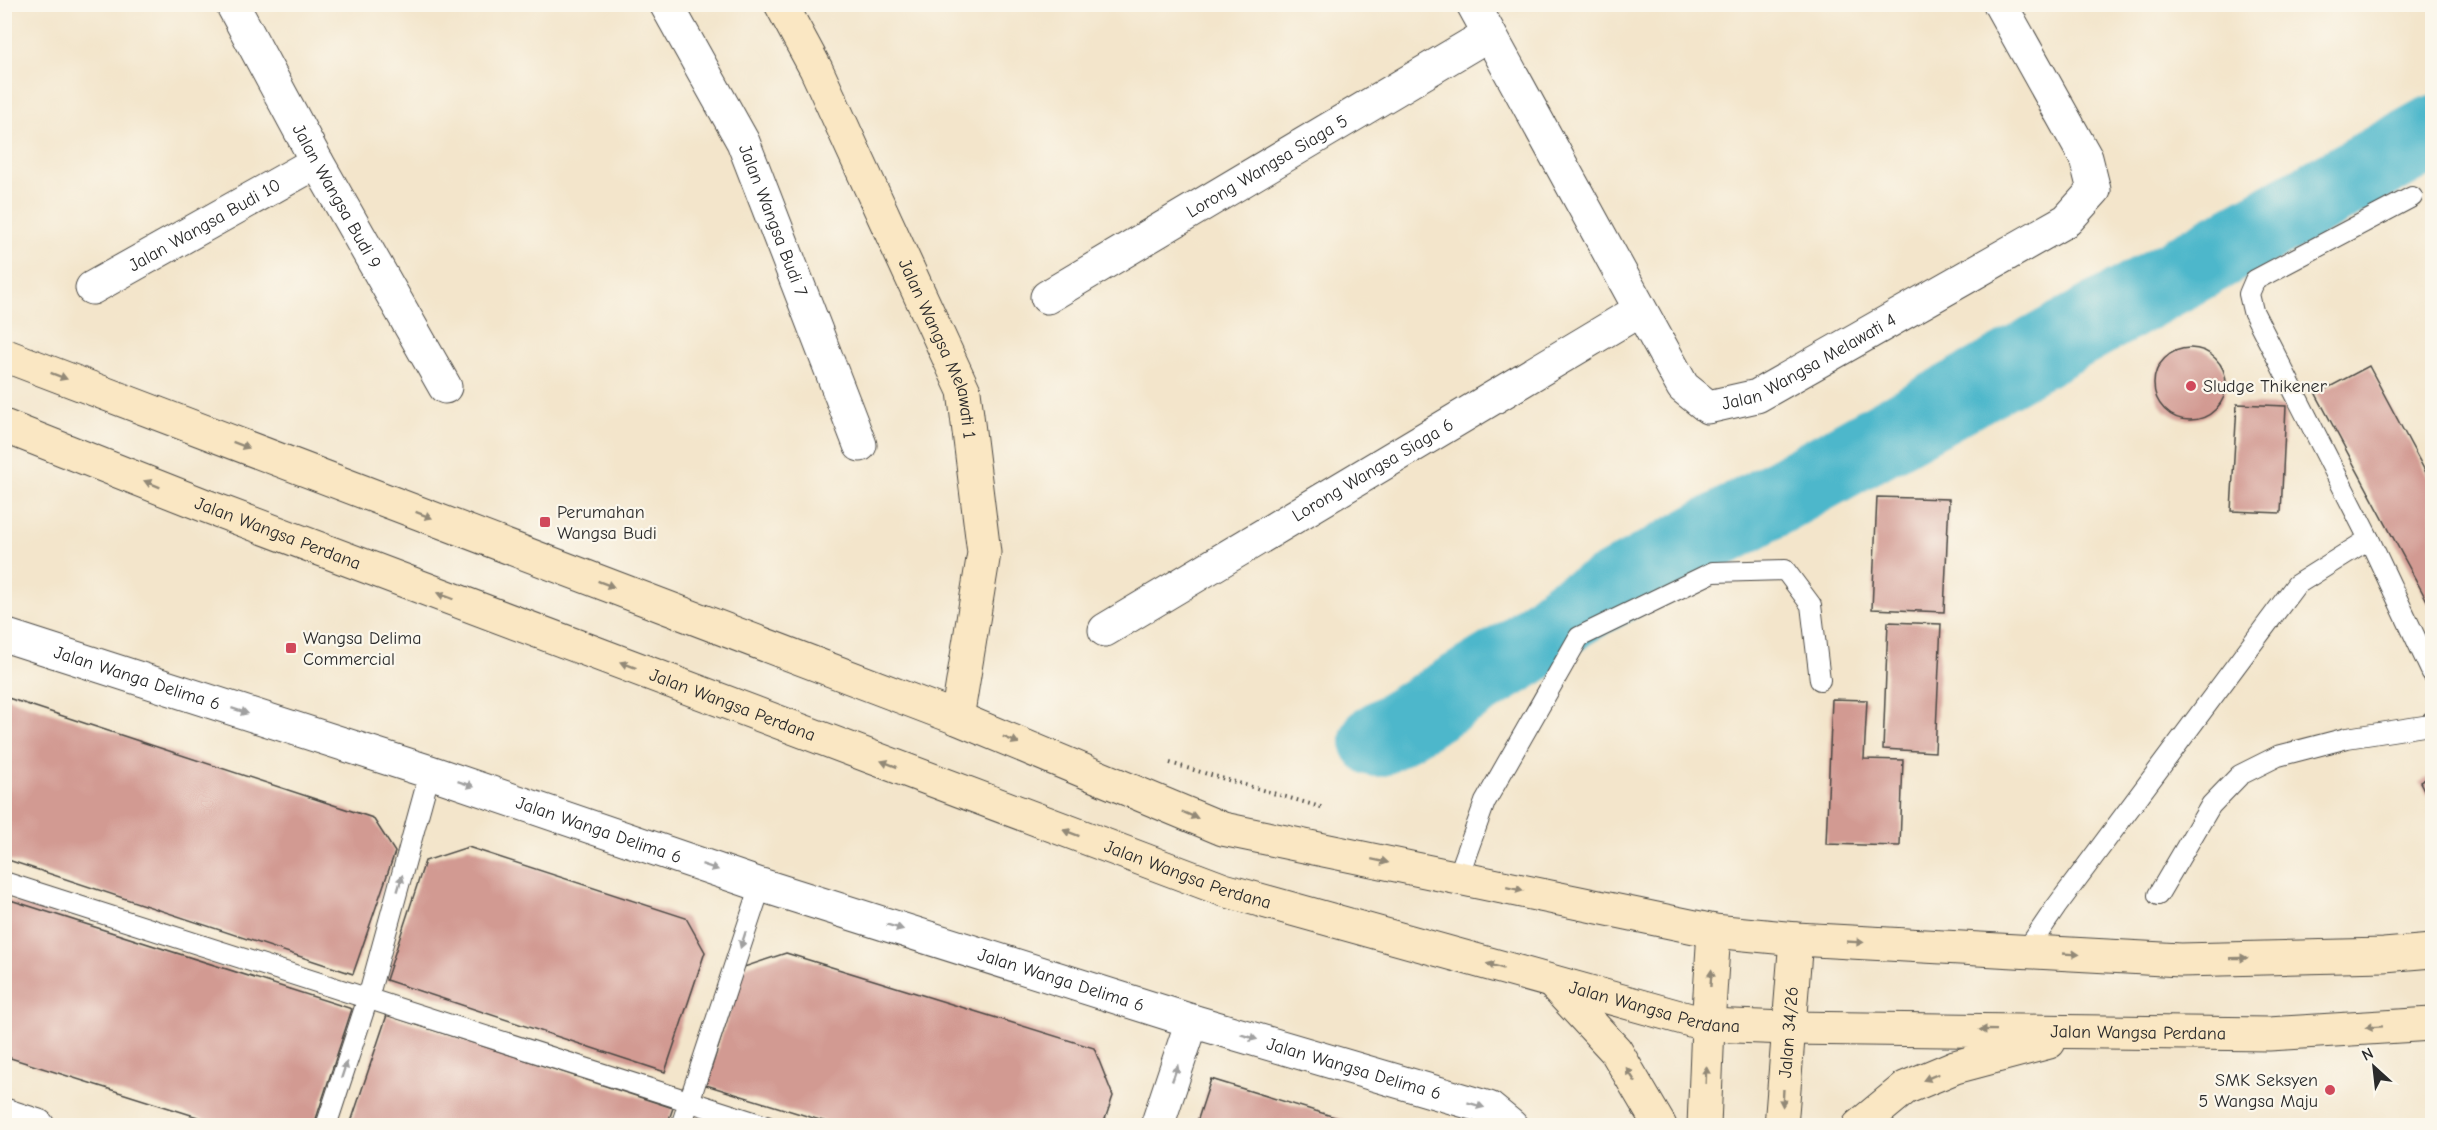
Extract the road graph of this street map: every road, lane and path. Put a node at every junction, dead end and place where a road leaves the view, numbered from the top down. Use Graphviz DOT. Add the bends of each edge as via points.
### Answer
graph roads {
  1 [pos="232,4"];
  2 [pos="666,4"];
  3 [pos="781,4"];
  4 [pos="1473,4"];
  5 [pos="2000,4"];
  6 [pos="1489,34"];
  7 [pos="317,162"];
  8 [pos="2412,196"];
  9 [pos="92,288"];
  10 [pos="1047,297"];
  11 [pos="1640,310"];
  12 [pos="4,355"];
  13 [pos="445,387"];
  14 [pos="4,426"];
  15 [pos="860,445"];
  16 [pos="2369,539"];
  17 [pos="1105,630"];
  18 [pos="4,635"];
  19 [pos="2433,673"];
  20 [pos="1821,680"];
  21 [pos="957,718"];
  22 [pos="2433,721"];
  23 [pos="430,772"];
  24 [pos="1458,877"];
  25 [pos="4,882"];
  26 [pos="761,885"];
  27 [pos="2158,895"];
  28 [pos="1714,931"];
  29 [pos="1797,939"];
  30 [pos="2026,951"];
  31 [pos="2433,951"];
  32 [pos="1552,981"];
  33 [pos="368,998"];
  34 [pos="1192,1021"];
  35 [pos="1708,1024"];
  36 [pos="2433,1024"];
  37 [pos="1788,1028"];
  38 [pos="2088,1032"];
  39 [pos="690,1101"];
  40 [pos="4,1115"];
  41 [pos="38,1125"];
  42 [pos="326,1125"];
  43 [pos="681,1125"];
  44 [pos="766,1125"];
  45 [pos="1157,1125"];
  46 [pos="1511,1125"];
  47 [pos="1660,1125"];
  48 [pos="1704,1125"];
  49 [pos="1781,1125"];
  50 [pos="1859,1125"];
  1 -- 7 [label="street, Jalan Wangsa Budi 9"];
  2 -- 15 [label="street, Jalan Wangsa Budi 7" via="743,142"];
  3 -- 21 [label="main road, Jalan Wangsa Melawati 1" via="816,69 964,391 984,553"];
  4 -- 6 [label="street, Jalan Wangsa Melawati 4"];
  5 -- 11 [label="street, Jalan Wangsa Melawati 4" via="2086,158 2094,190 2067,220 1757,396 1718,405 1707,407 1683,387"];
  6 -- 10 [label="street, Lorong Wangsa Siaga 5"];
  6 -- 11 [label="street, Jalan Wangsa Melawati 4"];
  7 -- 9 [label="street, Jalan Wangsa Budi 10"];
  7 -- 13 [label="street, Jalan Wangsa Budi 9"];
  8 -- 16 [label="lane" via="2255,280 2249,294 2253,311"];
  11 -- 17 [label="street, Lorong Wangsa Siaga 6"];
  12 -- 21 [label="main road, one-way"];
  32 -- 14 [label="main road, Jalan Wangsa Perdana, one-way" via="1224,890"];
  16 -- 19 [label="lane"];
  16 -- 30 [label="lane" via="2296,585"];
  18 -- 23 [label="street, Jalan Wanga Delima 6, one-way"];
  20 -- 24 [label="lane" via="1812,605 1785,570 1713,572 1579,637 1485,802"];
  21 -- 24 [label="main road, one-way" via="1223,829"];
  22 -- 27 [label="lane" via="2278,756 2240,776 2211,805"];
  23 -- 26 [label="street, Jalan Wanga Delima 6, one-way"];
  33 -- 23 [label="lane, one-way"];
  24 -- 28 [label="main road, one-way"];
  25 -- 33 [label="lane"];
  26 -- 34 [label="street, Jalan Wanga Delima 6, one-way"];
  26 -- 39 [label="lane, one-way"];
  28 -- 29 [label="main road"];
  35 -- 28 [label="main road, one-way"];
  29 -- 30 [label="main road, one-way"];
  29 -- 37 [label="main road, Jalan 34/26"];
  30 -- 31 [label="main road, one-way" via="2181,960 2384,956"];
  32 -- 35 [label="main road, Jalan Wangsa Perdana"];
  47 -- 32 [label="main road, one-way" via="1616,1051"];
  33 -- 39 [label="lane"];
  42 -- 33 [label="lane, one-way"];
  45 -- 34 [label="street, one-way"];
  34 -- 46 [label="street, Jalan Wangsa Delima 6, one-way" via="1489,1108"];
  35 -- 37 [label="main road, Jalan Wangsa Perdana"];
  48 -- 35 [label="main road, one-way"];
  36 -- 38 [label="main road, Jalan Wangsa Perdana, one-way" via="2269,1034"];
  38 -- 37 [label="main road, Jalan Wangsa Perdana, one-way"];
  37 -- 49 [label="main road, Jalan 34/26, one-way"];
  38 -- 50 [label="main road, one-way" via="1945,1071 1905,1088"];
  39 -- 43 [label="lane"];
  39 -- 44 [label="lane"];
  40 -- 41 [label="street"];
}
